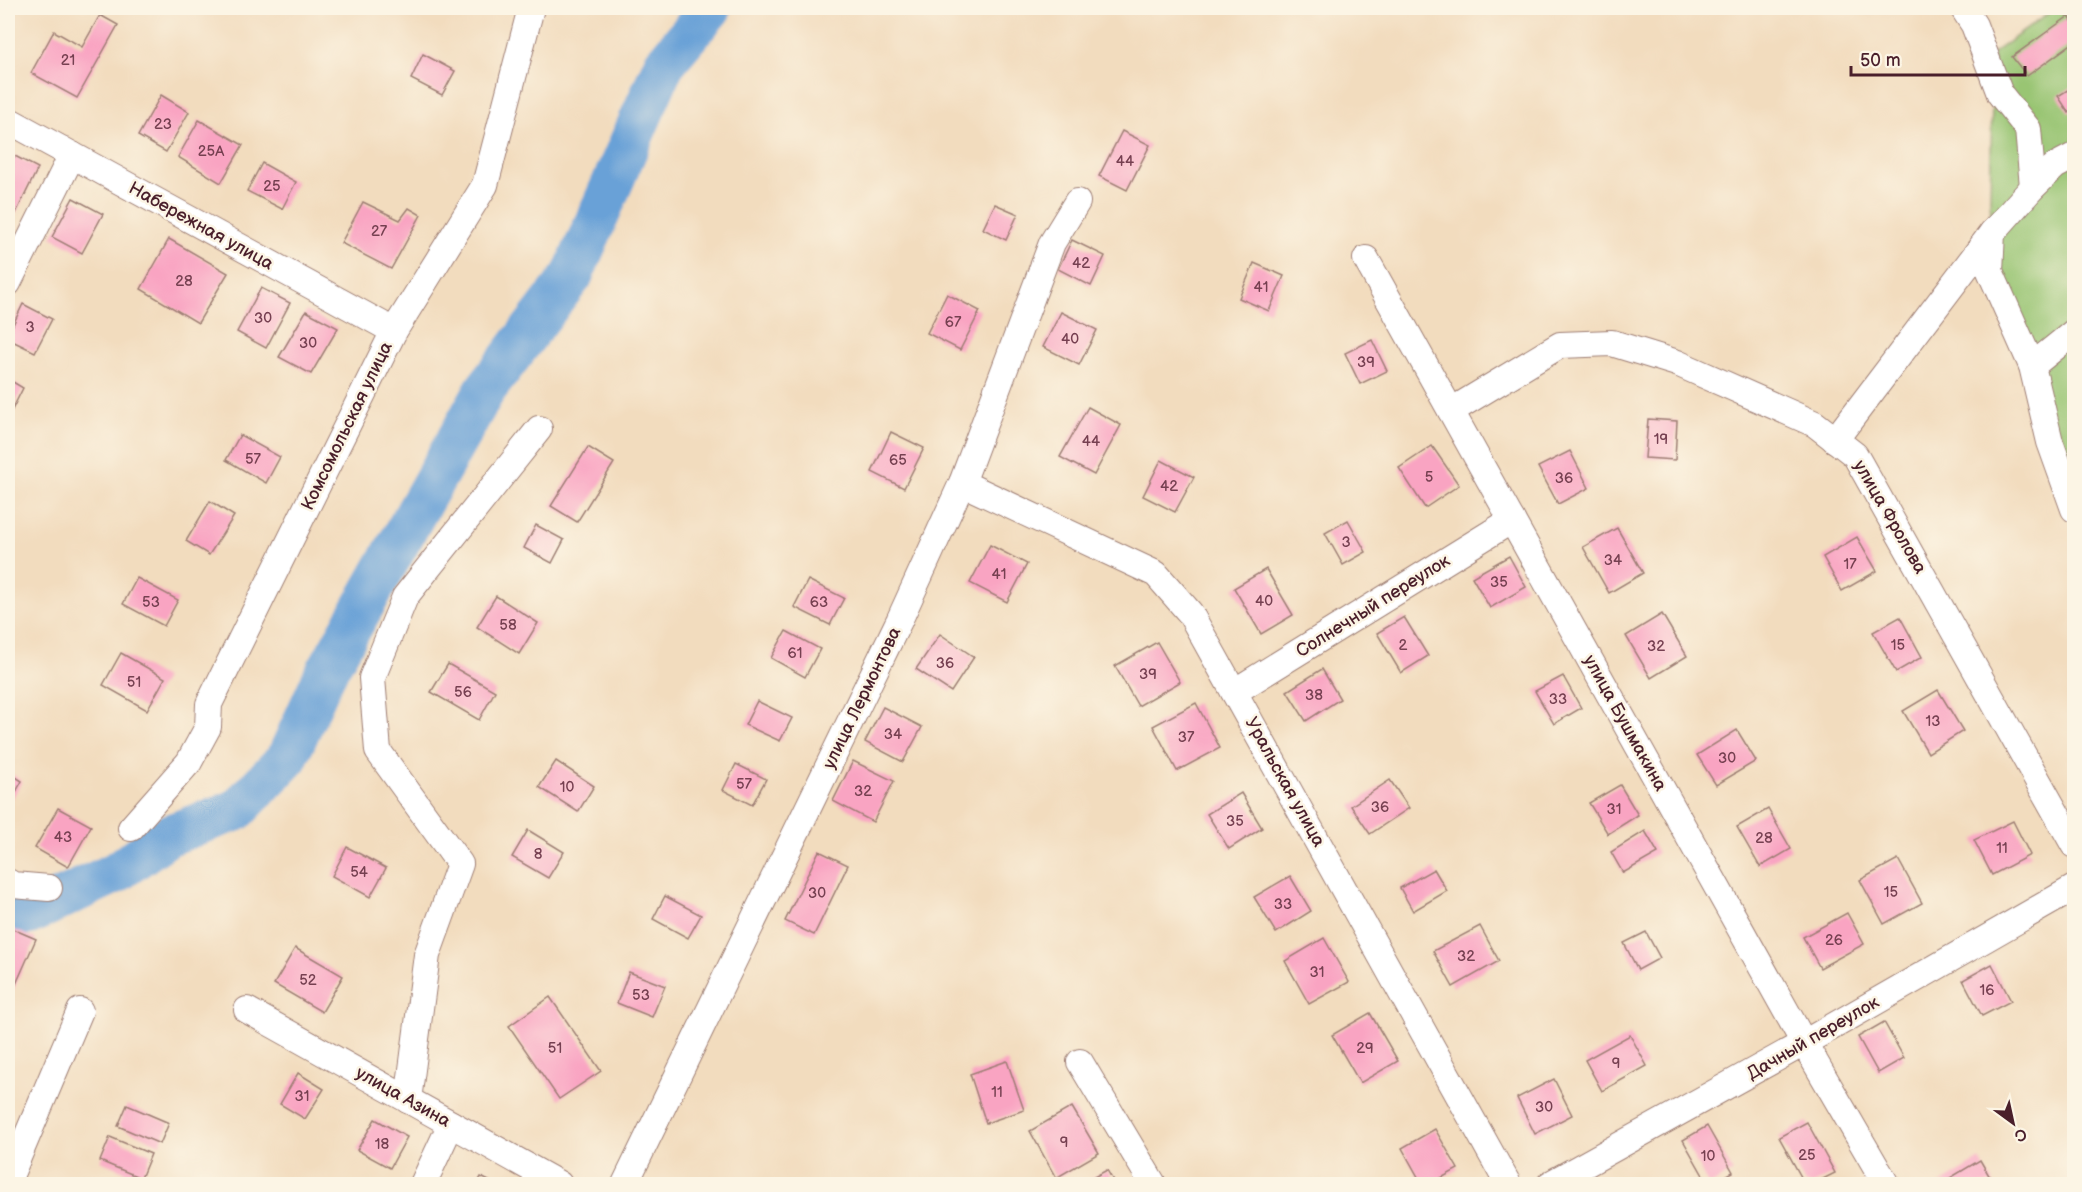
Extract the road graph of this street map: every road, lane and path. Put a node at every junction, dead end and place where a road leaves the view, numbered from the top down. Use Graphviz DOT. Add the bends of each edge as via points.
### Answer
graph roads {
  1 [pos="531,8"];
  2 [pos="1963,8"];
  3 [pos="8,120"];
  4 [pos="72,155"];
  5 [pos="2074,156"];
  6 [pos="2033,187"];
  7 [pos="1077,202"];
  8 [pos="1992,233"];
  9 [pos="1366,260"];
  10 [pos="8,283"];
  11 [pos="394,331"];
  12 [pos="2074,332"];
  13 [pos="2032,366"];
  14 [pos="1451,411"];
  15 [pos="539,429"];
  16 [pos="1835,440"];
  17 [pos="962,483"];
  18 [pos="2074,509"];
  19 [pos="1512,520"];
  20 [pos="1234,692"];
  21 [pos="131,828"];
  22 [pos="2074,845"];
  23 [pos="8,882"];
  24 [pos="49,888"];
  25 [pos="2074,888"];
  26 [pos="247,1010"];
  27 [pos="80,1011"];
  28 [pos="1804,1043"];
  29 [pos="1080,1062"];
  30 [pos="408,1100"];
  31 [pos="451,1124"];
  32 [pos="8,1181"];
  33 [pos="423,1185"];
  34 [pos="559,1185"];
  35 [pos="625,1185"];
  36 [pos="1153,1185"];
  37 [pos="1508,1185"];
  38 [pos="1550,1185"];
  39 [pos="1886,1185"];
  1 -- 11 [label="street, Комсомольская улица" via="485,185"];
  2 -- 6 [label="street" via="1974,25 2000,94 2028,129"];
  3 -- 4 [label="street, Набережная улица"];
  4 -- 10 [label="street"];
  4 -- 11 [label="street, Набережная улица"];
  5 -- 6 [label="street" via="2055,166"];
  6 -- 8 [label="street"];
  7 -- 17 [label="street, улица Лермонтова" via="1052,243"];
  8 -- 13 [label="street" via="1990,271"];
  8 -- 16 [label="street"];
  9 -- 14 [label="street, улица Бушмакина"];
  11 -- 21 [label="street, Комсомольская улица" via="209,704 208,727 189,762"];
  12 -- 13 [label="street"];
  13 -- 18 [label="street" via="2050,442"];
  14 -- 16 [label="street, улица Фролова" via="1560,345 1612,343 1677,363 1815,424"];
  14 -- 19 [label="street, улица Бушмакина"];
  15 -- 30 [label="street" via="405,597 372,678 378,751 460,864 427,955"];
  16 -- 22 [label="street, улица Фролова" via="1854,455"];
  17 -- 20 [label="street, Уральская улица" via="1156,574 1190,613"];
  17 -- 35 [label="street, улица Лермонтова" via="900,621"];
  19 -- 20 [label="street, Солнечный переулок"];
  19 -- 28 [label="street, улица Бушмакина"];
  20 -- 37 [label="street, Уральская улица"];
  23 -- 24 [label="street"];
  25 -- 28 [label="street, Дачный переулок"];
  26 -- 30 [label="street, улица Азина"];
  27 -- 32 [label="street"];
  28 -- 38 [label="street, Дачный переулок"];
  28 -- 39 [label="street, улица Бушмакина"];
  29 -- 36 [label="street"];
  30 -- 31 [label="street, улица Азина"];
  31 -- 33 [label="street"];
  31 -- 34 [label="street, улица Азина"];
}
